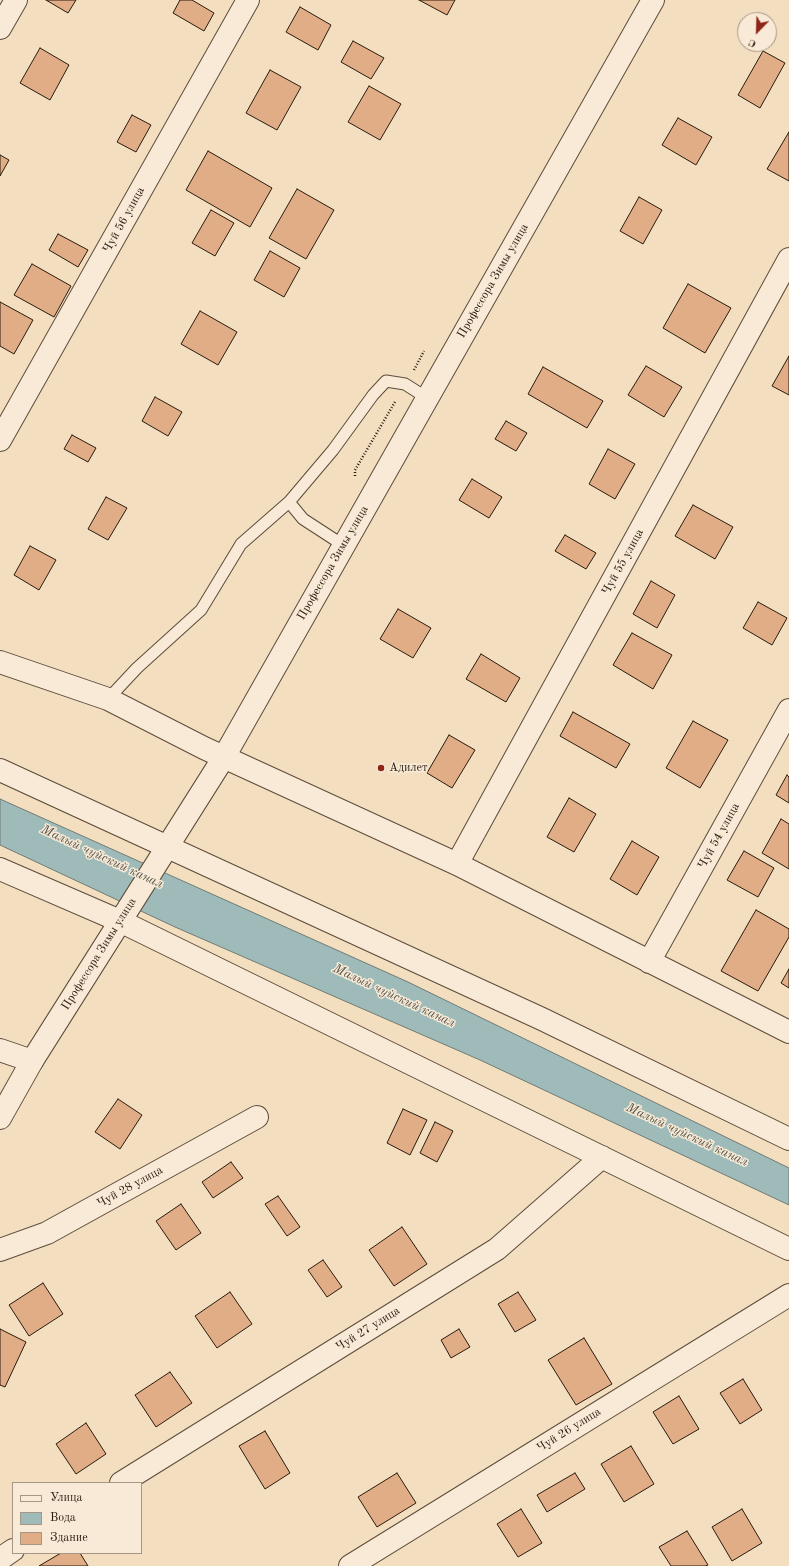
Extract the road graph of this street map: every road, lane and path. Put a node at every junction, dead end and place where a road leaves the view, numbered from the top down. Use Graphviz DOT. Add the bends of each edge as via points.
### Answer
graph roads {
  1 [pos="16,0"];
  2 [pos="248,0"];
  3 [pos="653,0"];
  4 [pos="0,28"];
  5 [pos="789,259"];
  6 [pos="427,398"];
  7 [pos="0,440"];
  8 [pos="289,502"];
  9 [pos="343,545"];
  10 [pos="0,662"];
  11 [pos="108,700"];
  12 [pos="789,710"];
  13 [pos="224,757"];
  14 [pos="0,770"];
  15 [pos="168,847"];
  16 [pos="456,864"];
  17 [pos="0,869"];
  18 [pos="120,921"];
  19 [pos="649,962"];
  20 [pos="789,1032"];
  21 [pos="0,1050"];
  22 [pos="32,1061"];
  23 [pos="257,1117"];
  24 [pos="0,1118"];
  25 [pos="789,1139"];
  26 [pos="602,1157"];
  27 [pos="789,1249"];
  28 [pos="0,1250"];
  29 [pos="789,1295"];
  30 [pos="123,1482"];
  31 [pos="12,1551"];
  32 [pos="0,1559"];
  33 [pos="350,1566"];
  1 -- 4 [label="street"];
  2 -- 7 [label="street, Чуй 56 улица"];
  3 -- 6 [label="street, Профессора Зимы улица"];
  5 -- 16 [label="street, Чуй 55 улица"];
  6 -- 8 [label="lane" via="405,384 386,381"];
  6 -- 9 [label="street, Профессора Зимы улица"];
  8 -- 9 [label="lane" via="303,519"];
  8 -- 11 [label="lane" via="241,544 201,610 137,668"];
  9 -- 13 [label="street, Профессора Зимы улица"];
  10 -- 11 [label="street"];
  11 -- 13 [label="street"];
  12 -- 19 [label="street, Чуй 54 улица"];
  13 -- 15 [label="street, Профессора Зимы улица"];
  13 -- 16 [label="street"];
  14 -- 15 [label="street"];
  15 -- 18 [label="street, Профессора Зимы улица"];
  15 -- 25 [label="street" via="542,1019"];
  16 -- 19 [label="street"];
  17 -- 18 [label="street"];
  18 -- 22 [label="street, Профессора Зимы улица"];
  18 -- 26 [label="street"];
  19 -- 20 [label="street"];
  21 -- 22 [label="street"];
  22 -- 24 [label="street, Профессора Зимы улица"];
  23 -- 28 [label="street, Чуй 28 улица" via="47,1233"];
  26 -- 27 [label="street"];
  26 -- 30 [label="street, Чуй 27 улица" via="497,1249"];
  29 -- 33 [label="street, Чуй 26 улица"];
  31 -- 32 [label="street"];
}
